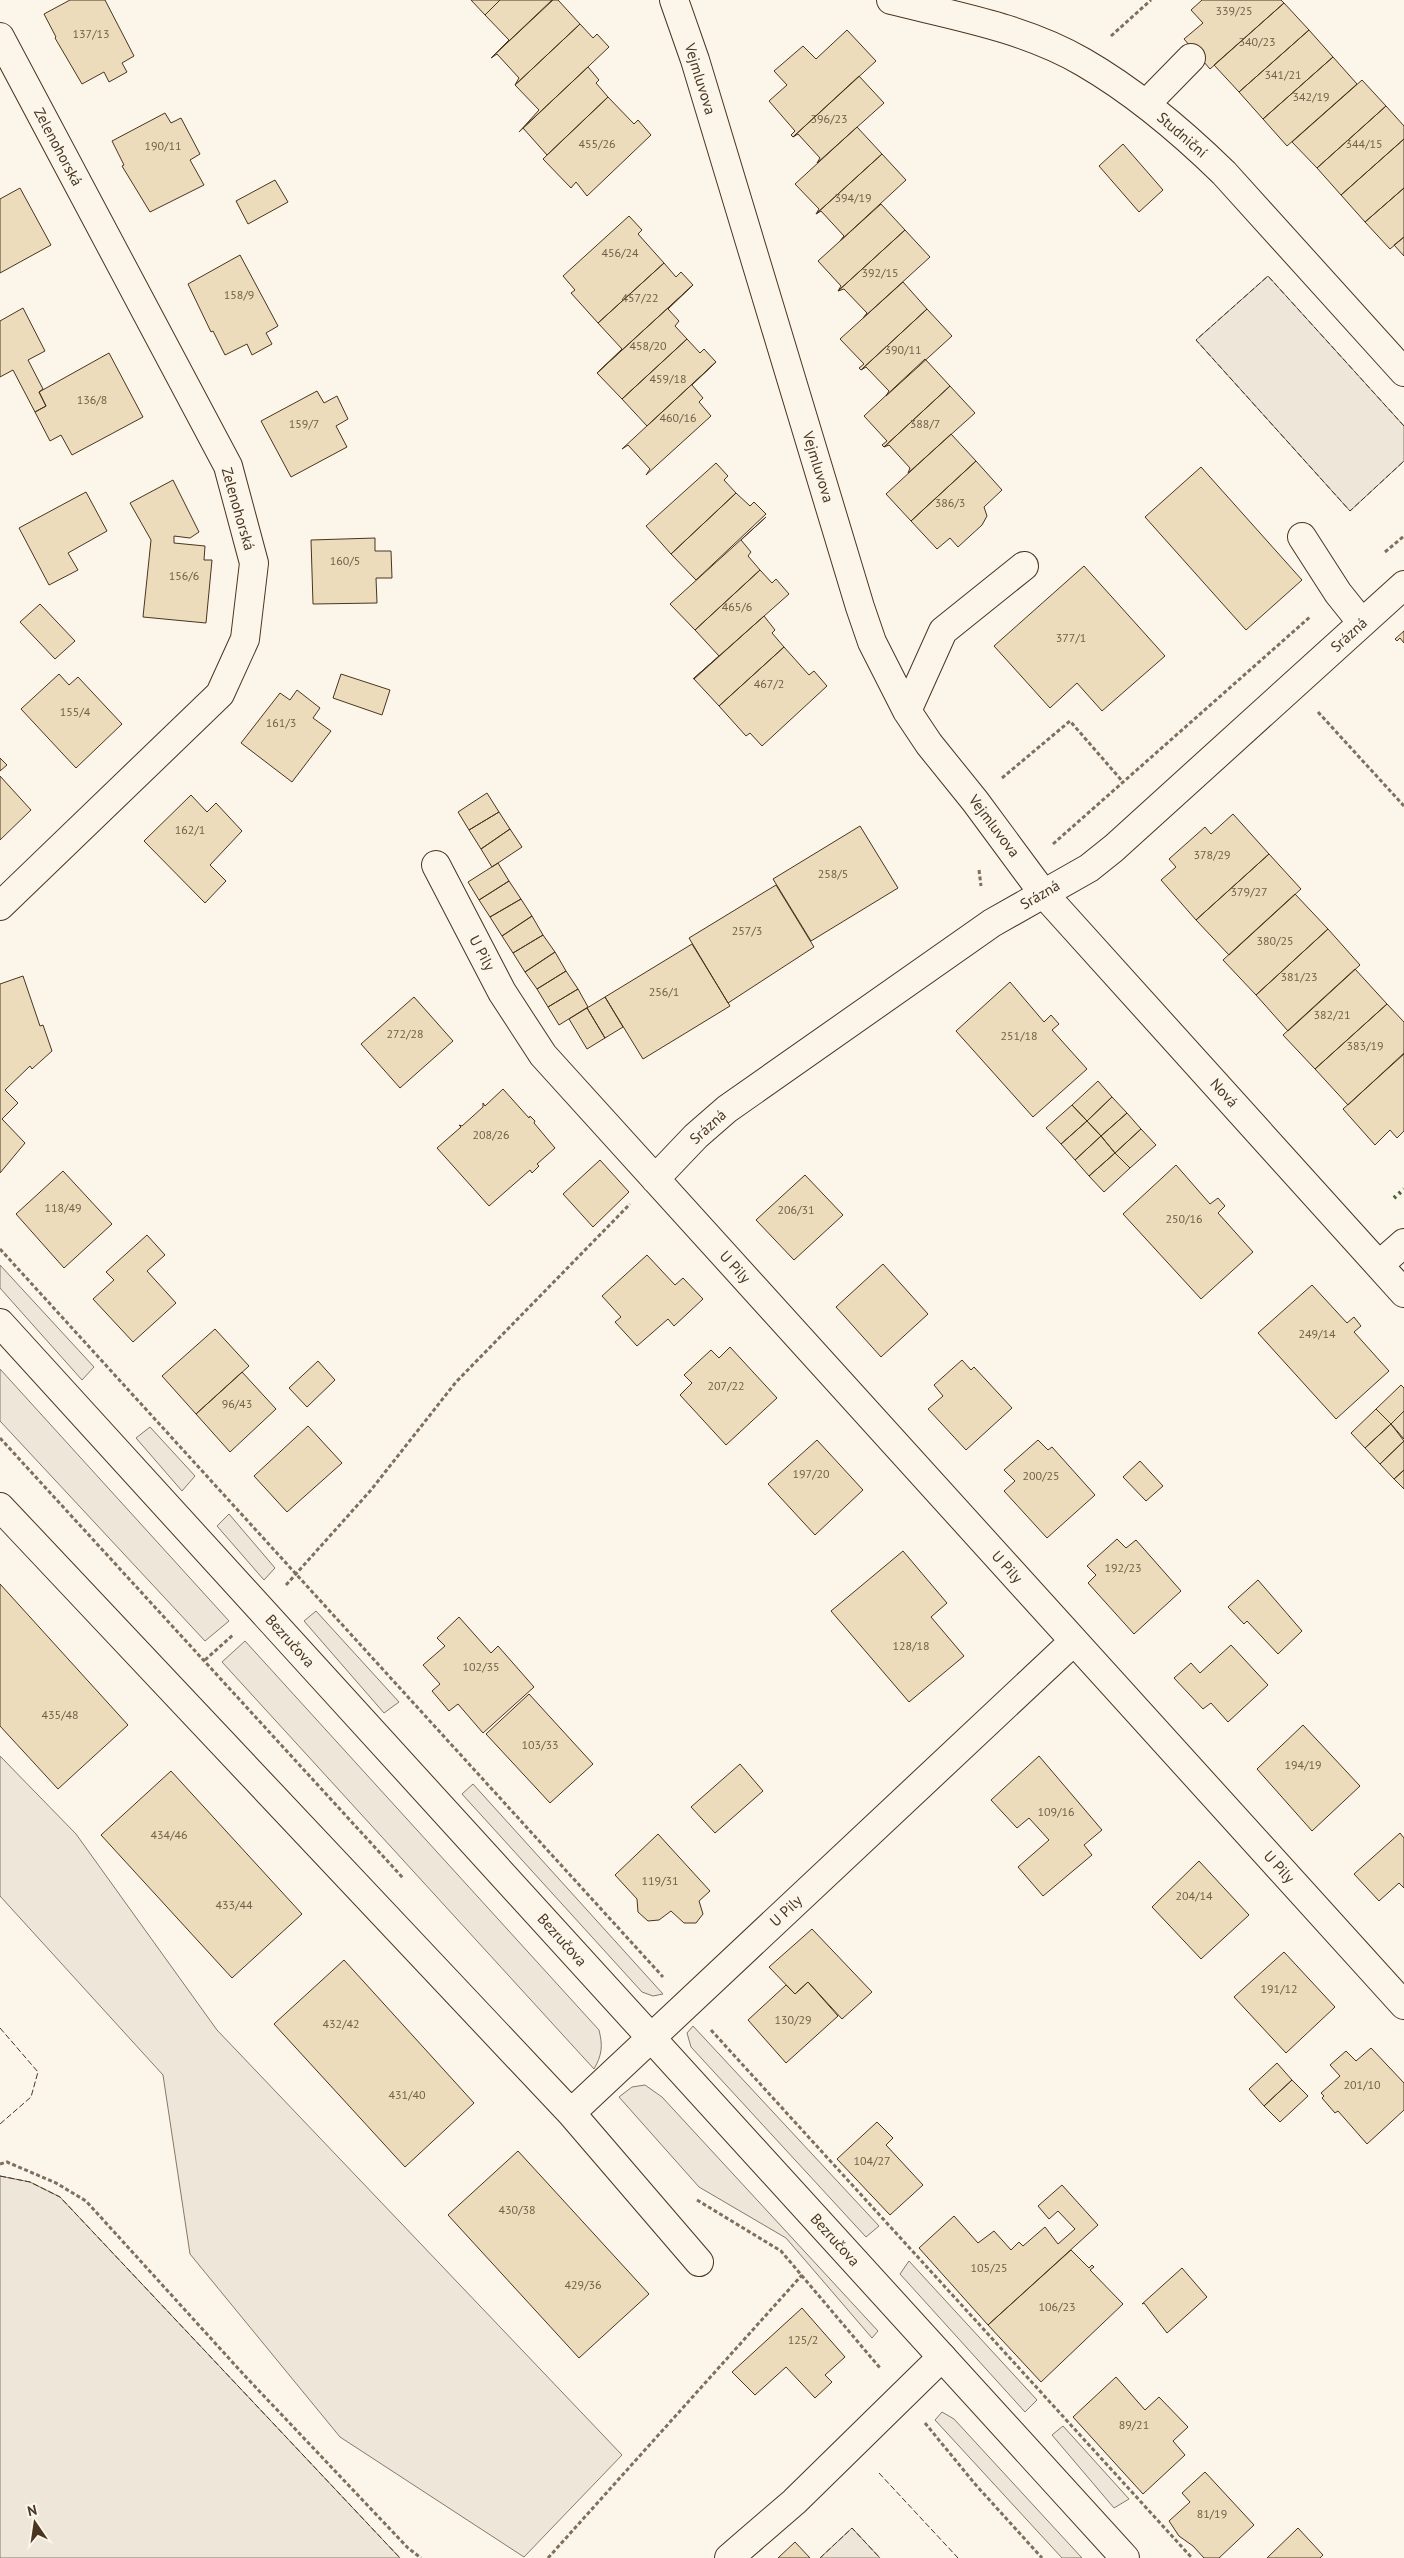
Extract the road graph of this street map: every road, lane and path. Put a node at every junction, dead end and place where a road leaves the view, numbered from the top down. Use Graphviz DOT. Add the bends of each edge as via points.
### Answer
graph roads {
  1 [pos="674,0"];
  2 [pos="891,0"];
  3 [pos="1151,0"];
  4 [pos="0,37"];
  5 [pos="1110,38"];
  6 [pos="1191,58"];
  7 [pos="1146,104"];
  8 [pos="1404,372"];
  9 [pos="1302,537"];
  10 [pos="1024,566"];
  11 [pos="1404,585"];
  12 [pos="1338,593"];
  13 [pos="1362,623"];
  14 [pos="1294,686"];
  15 [pos="907,711"];
  16 [pos="1000,780"];
  17 [pos="1123,782"];
  18 [pos="1404,806"];
  19 [pos="1051,846"];
  20 [pos="436,865"];
  21 [pos="979,867"];
  22 [pos="982,889"];
  23 [pos="1043,893"];
  24 [pos="0,906"];
  25 [pos="655,1179"];
  26 [pos="1404,1242"];
  27 [pos="0,1248"];
  28 [pos="1379,1265"];
  29 [pos="1404,1293"];
  30 [pos="0,1323"];
  31 [pos="0,1438"];
  32 [pos="0,1507"];
  33 [pos="297,1574"];
  34 [pos="1074,1641"];
  35 [pos="404,1878"];
  36 [pos="687,2004"];
  37 [pos="1404,2005"];
  38 [pos="652,2038"];
  39 [pos="571,2113"];
  40 [pos="0,2164"];
  41 [pos="690,2196"];
  42 [pos="699,2262"];
  43 [pos="802,2275"];
  44 [pos="942,2357"];
  45 [pos="902,2396"];
  46 [pos="421,2558"];
  47 [pos="548,2558"];
  48 [pos="729,2558"];
  49 [pos="1042,2558"];
  50 [pos="1125,2558"];
  51 [pos="1192,2558"];
  1 -- 15 [label="street, Vejmluvova" via="860,607 872,642"];
  2 -- 7 [label="street, Studniční" via="996,26 1040,42 1082,61"];
  3 -- 5 [label="path"];
  4 -- 24 [label="street, Zelenohorská" via="228,466 254,563 245,639 220,694"];
  6 -- 7 [label="street"];
  7 -- 8 [label="street, Studniční" via="1224,173"];
  9 -- 12 [label="street"];
  10 -- 15 [label="street" via="943,631"];
  11 -- 13 [label="street, Srázná"];
  12 -- 13 [label="street"];
  12 -- 17 [label="path"];
  13 -- 14 [label="street, Srázná"];
  14 -- 18 [label="path"];
  14 -- 23 [label="street, Srázná" via="1114,848 1088,868"];
  15 -- 23 [label="street, Vejmluvova"];
  16 -- 17 [label="path" via="1070,721"];
  17 -- 19 [label="path"];
  20 -- 25 [label="street, U Pily" via="502,992 543,1055"];
  21 -- 22 [label="path"];
  23 -- 25 [label="street, Srázná" via="992,923 727,1109"];
  23 -- 28 [label="street, Nová"];
  25 -- 33 [label="path" via="456,1382 371,1490"];
  25 -- 34 [label="street, U Pily"];
  26 -- 28 [label="street"];
  27 -- 33 [label="path"];
  28 -- 29 [label="street, Nová"];
  30 -- 38 [label="street, Bezručova"];
  31 -- 35 [label="path"];
  32 -- 39 [label="street"];
  33 -- 36 [label="path"];
  34 -- 36 [label="street, U Pily"];
  34 -- 37 [label="street, U Pily"];
  36 -- 38 [label="street, U Pily"];
  36 -- 51 [label="path"];
  38 -- 39 [label="street, U Pily"];
  38 -- 44 [label="street, Bezručova"];
  39 -- 42 [label="street"];
  40 -- 46 [label="path" via="7,2162 56,2183 86,2201 245,2376"];
  41 -- 43 [label="path" via="781,2251"];
  43 -- 45 [label="path"];
  43 -- 47 [label="path"];
  44 -- 45 [label="street"];
  44 -- 50 [label="street, Bezručova"];
  45 -- 48 [label="street" via="794,2502"];
  45 -- 49 [label="path"];
}
